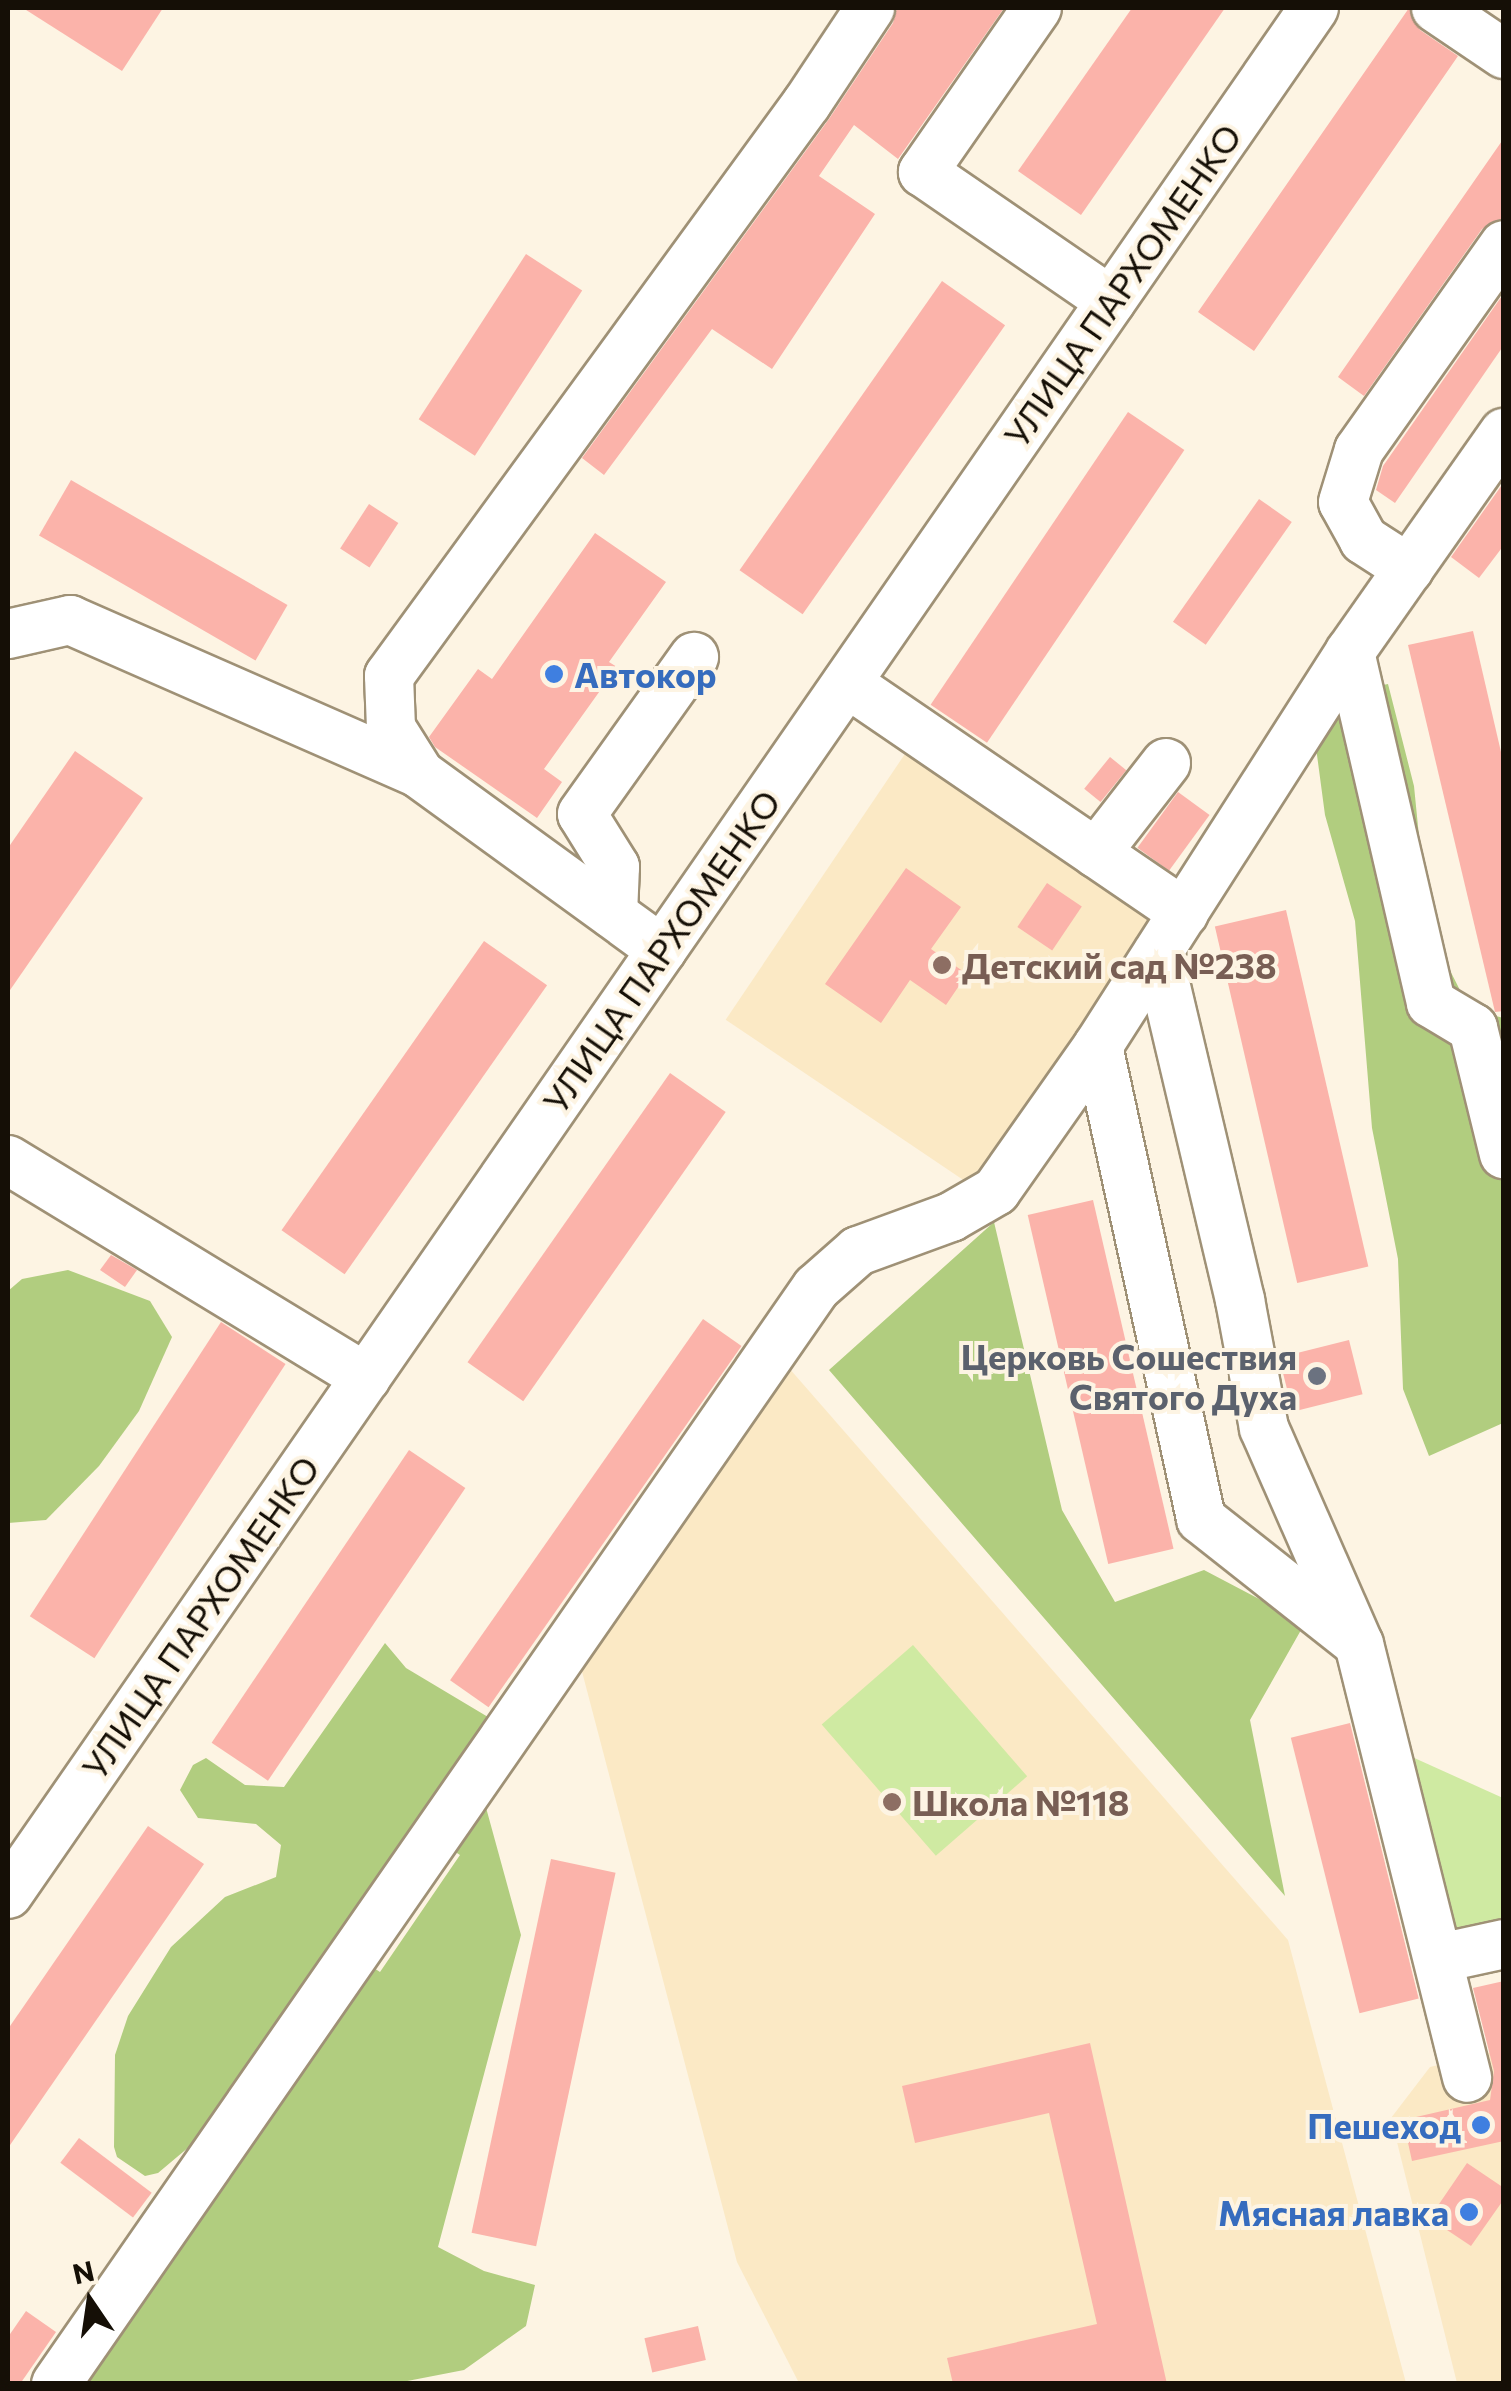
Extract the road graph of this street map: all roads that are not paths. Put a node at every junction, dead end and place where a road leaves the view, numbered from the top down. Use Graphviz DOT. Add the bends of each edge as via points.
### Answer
graph roads {
  1 [pos="870,8"];
  2 [pos="1037,8"];
  3 [pos="1314,8"];
  4 [pos="1436,8"];
  5 [pos="1504,54"];
  6 [pos="1504,244"];
  7 [pos="1111,302"];
  8 [pos="1504,433"];
  9 [pos="1408,569"];
  10 [pos="8,634"];
  11 [pos="1350,652"];
  12 [pos="694,656"];
  13 [pos="846,683"];
  14 [pos="1166,762"];
  15 [pos="420,774"];
  16 [pos="1096,853"];
  17 [pos="1184,913"];
  18 [pos="613,914"];
  19 [pos="662,950"];
  20 [pos="1158,953"];
  21 [pos="1098,1046"];
  22 [pos="1504,1154"];
  23 [pos="8,1160"];
  24 [pos="366,1378"];
  25 [pos="1360,1644"];
  26 [pos="8,1894"];
  27 [pos="1504,1944"];
  28 [pos="1440,1958"];
  29 [pos="1467,2078"];
  30 [pos="56,2384"];
  1 -- 15 [label="street" via="389,676 391,728"];
  2 -- 7 [label="street" via="924,172"];
  3 -- 7 [label="street, УЛИЦА ПАРХОМЕНКО"];
  4 -- 5 [label="street"];
  6 -- 9 [label="street" via="1360,450 1343,502 1364,540"];
  7 -- 13 [label="street, УЛИЦА ПАРХОМЕНКО"];
  8 -- 9 [label="street"];
  9 -- 11 [label="street"];
  10 -- 15 [label="street" via="70,620"];
  11 -- 17 [label="street"];
  11 -- 22 [label="street" via="1431,1003 1474,1028"];
  12 -- 18 [label="street" via="582,814 615,868"];
  13 -- 16 [label="street"];
  13 -- 19 [label="street, УЛИЦА ПАРХОМЕНКО"];
  14 -- 16 [label="street"];
  15 -- 18 [label="street"];
  16 -- 17 [label="street"];
  17 -- 20 [label="street"];
  18 -- 19 [label="street"];
  19 -- 24 [label="street, УЛИЦА ПАРХОМЕНКО"];
  20 -- 21 [label="street"];
  20 -- 25 [label="street" via="1264,1428"];
  21 -- 25 [label="street" via="1202,1519"];
  21 -- 30 [label="street" via="996,1192 951,1217 858,1250 816,1288"];
  23 -- 24 [label="street"];
  24 -- 26 [label="street, УЛИЦА ПАРХОМЕНКО"];
  25 -- 28 [label="street"];
  27 -- 28 [label="street"];
  28 -- 29 [label="street"];
}
